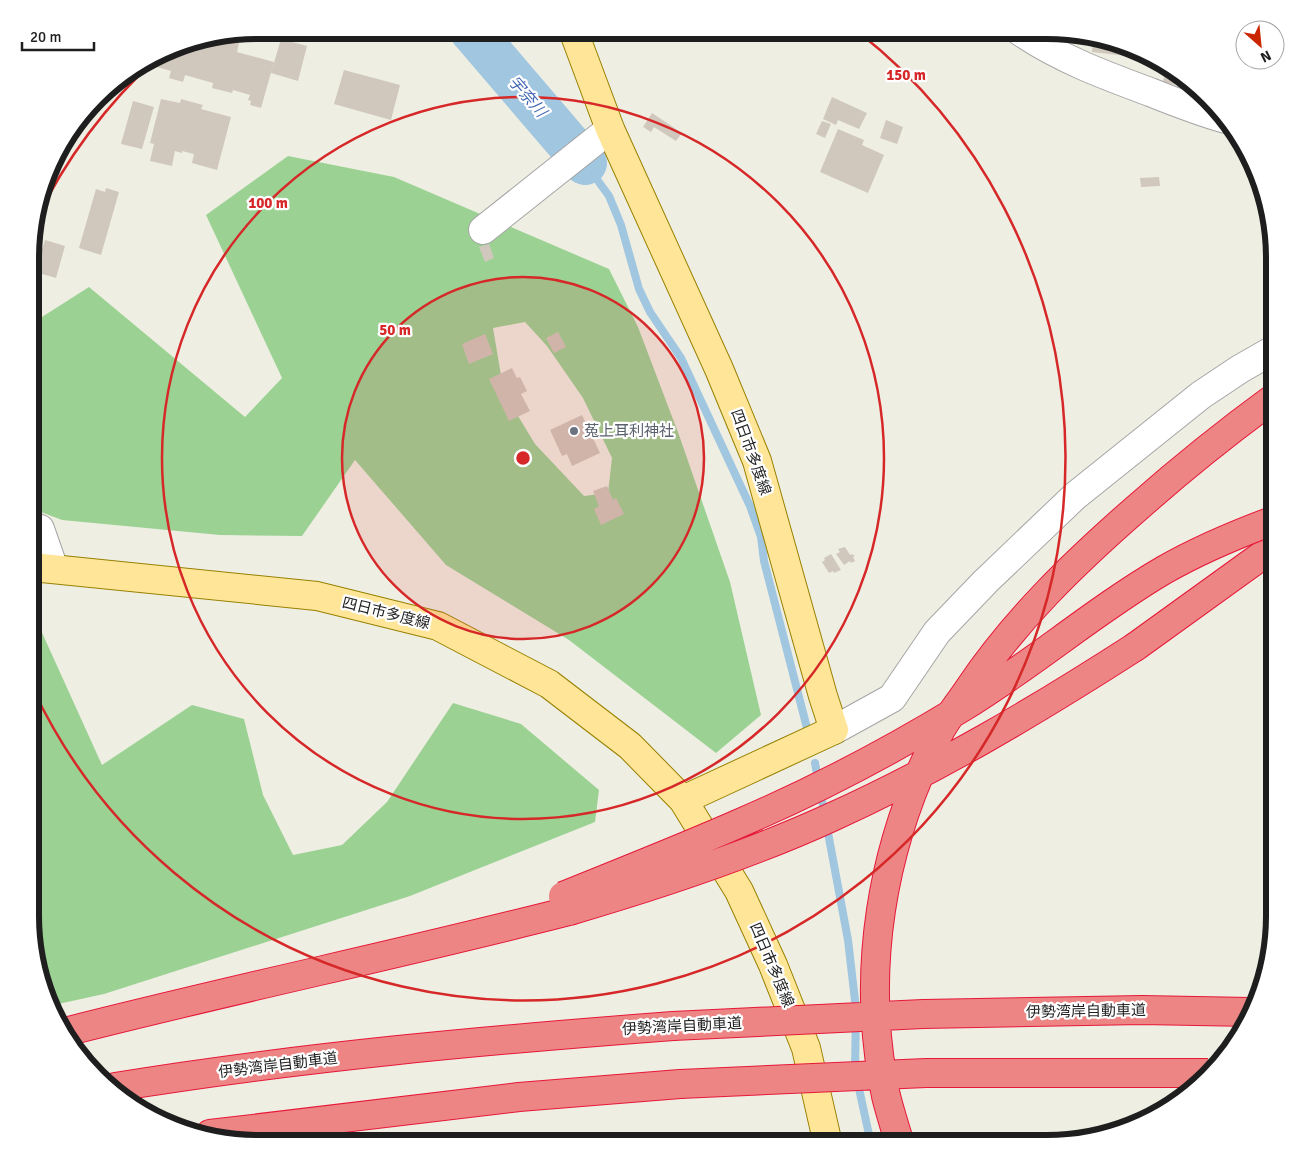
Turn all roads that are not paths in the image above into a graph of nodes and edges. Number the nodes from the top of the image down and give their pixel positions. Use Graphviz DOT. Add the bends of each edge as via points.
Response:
graph roads {
  1 [pos="571,39"];
  2 [pos="1030,39"];
  3 [pos="1214,116"];
  4 [pos="602,135"];
  5 [pos="483,230"];
  6 [pos="1266,354"];
  7 [pos="1266,404"];
  8 [pos="1266,524"];
  9 [pos="39,529"];
  10 [pos="1266,552"];
  11 [pos="43,568"];
  12 [pos="834,730"];
  13 [pos="683,800"];
  14 [pos="566,904"];
  15 [pos="1245,1012"];
  16 [pos="71,1030"];
  17 [pos="1200,1073"];
  18 [pos="120,1086"];
  19 [pos="224,1132"];
  20 [pos="826,1135"];
  21 [pos="897,1135"];
  1 -- 4 [label="main road, 四日市多度線"];
  2 -- 3 [label="street" via="1098,73"];
  4 -- 5 [label="street"];
  4 -- 12 [label="main road, 四日市多度線" via="719,369 757,461"];
  6 -- 12 [label="street" via="1202,395 1075,496 937,632 892,698"];
  7 -- 21 [label="highway, bridge" via="1168,481 1080,559 1032,608 983,668 938,733 907,802 890,857 880,912 875,969 877,1036 886,1096"];
  8 -- 14 [label="highway, bridge" via="1204,549 1163,571 1023,668 892,749 819,787"];
  9 -- 11 [label="street"];
  10 -- 14 [label="highway, bridge" via="1135,647 1056,698 908,781 831,818 738,856 660,884"];
  11 -- 13 [label="main road, 四日市多度線" via="317,596 438,626 549,684 630,746"];
  12 -- 13 [label="main road"];
  13 -- 20 [label="main road, 四日市多度線" via="739,891 773,966 806,1048"];
  14 -- 16 [label="highway" via="479,927 398,954"];
  15 -- 18 [label="highway, 伊勢湾岸自動車道, bridge" via="1142,1010 923,1014 673,1026 345,1056"];
  17 -- 19 [label="highway, bridge" via="926,1073 680,1084 519,1097"];
}
